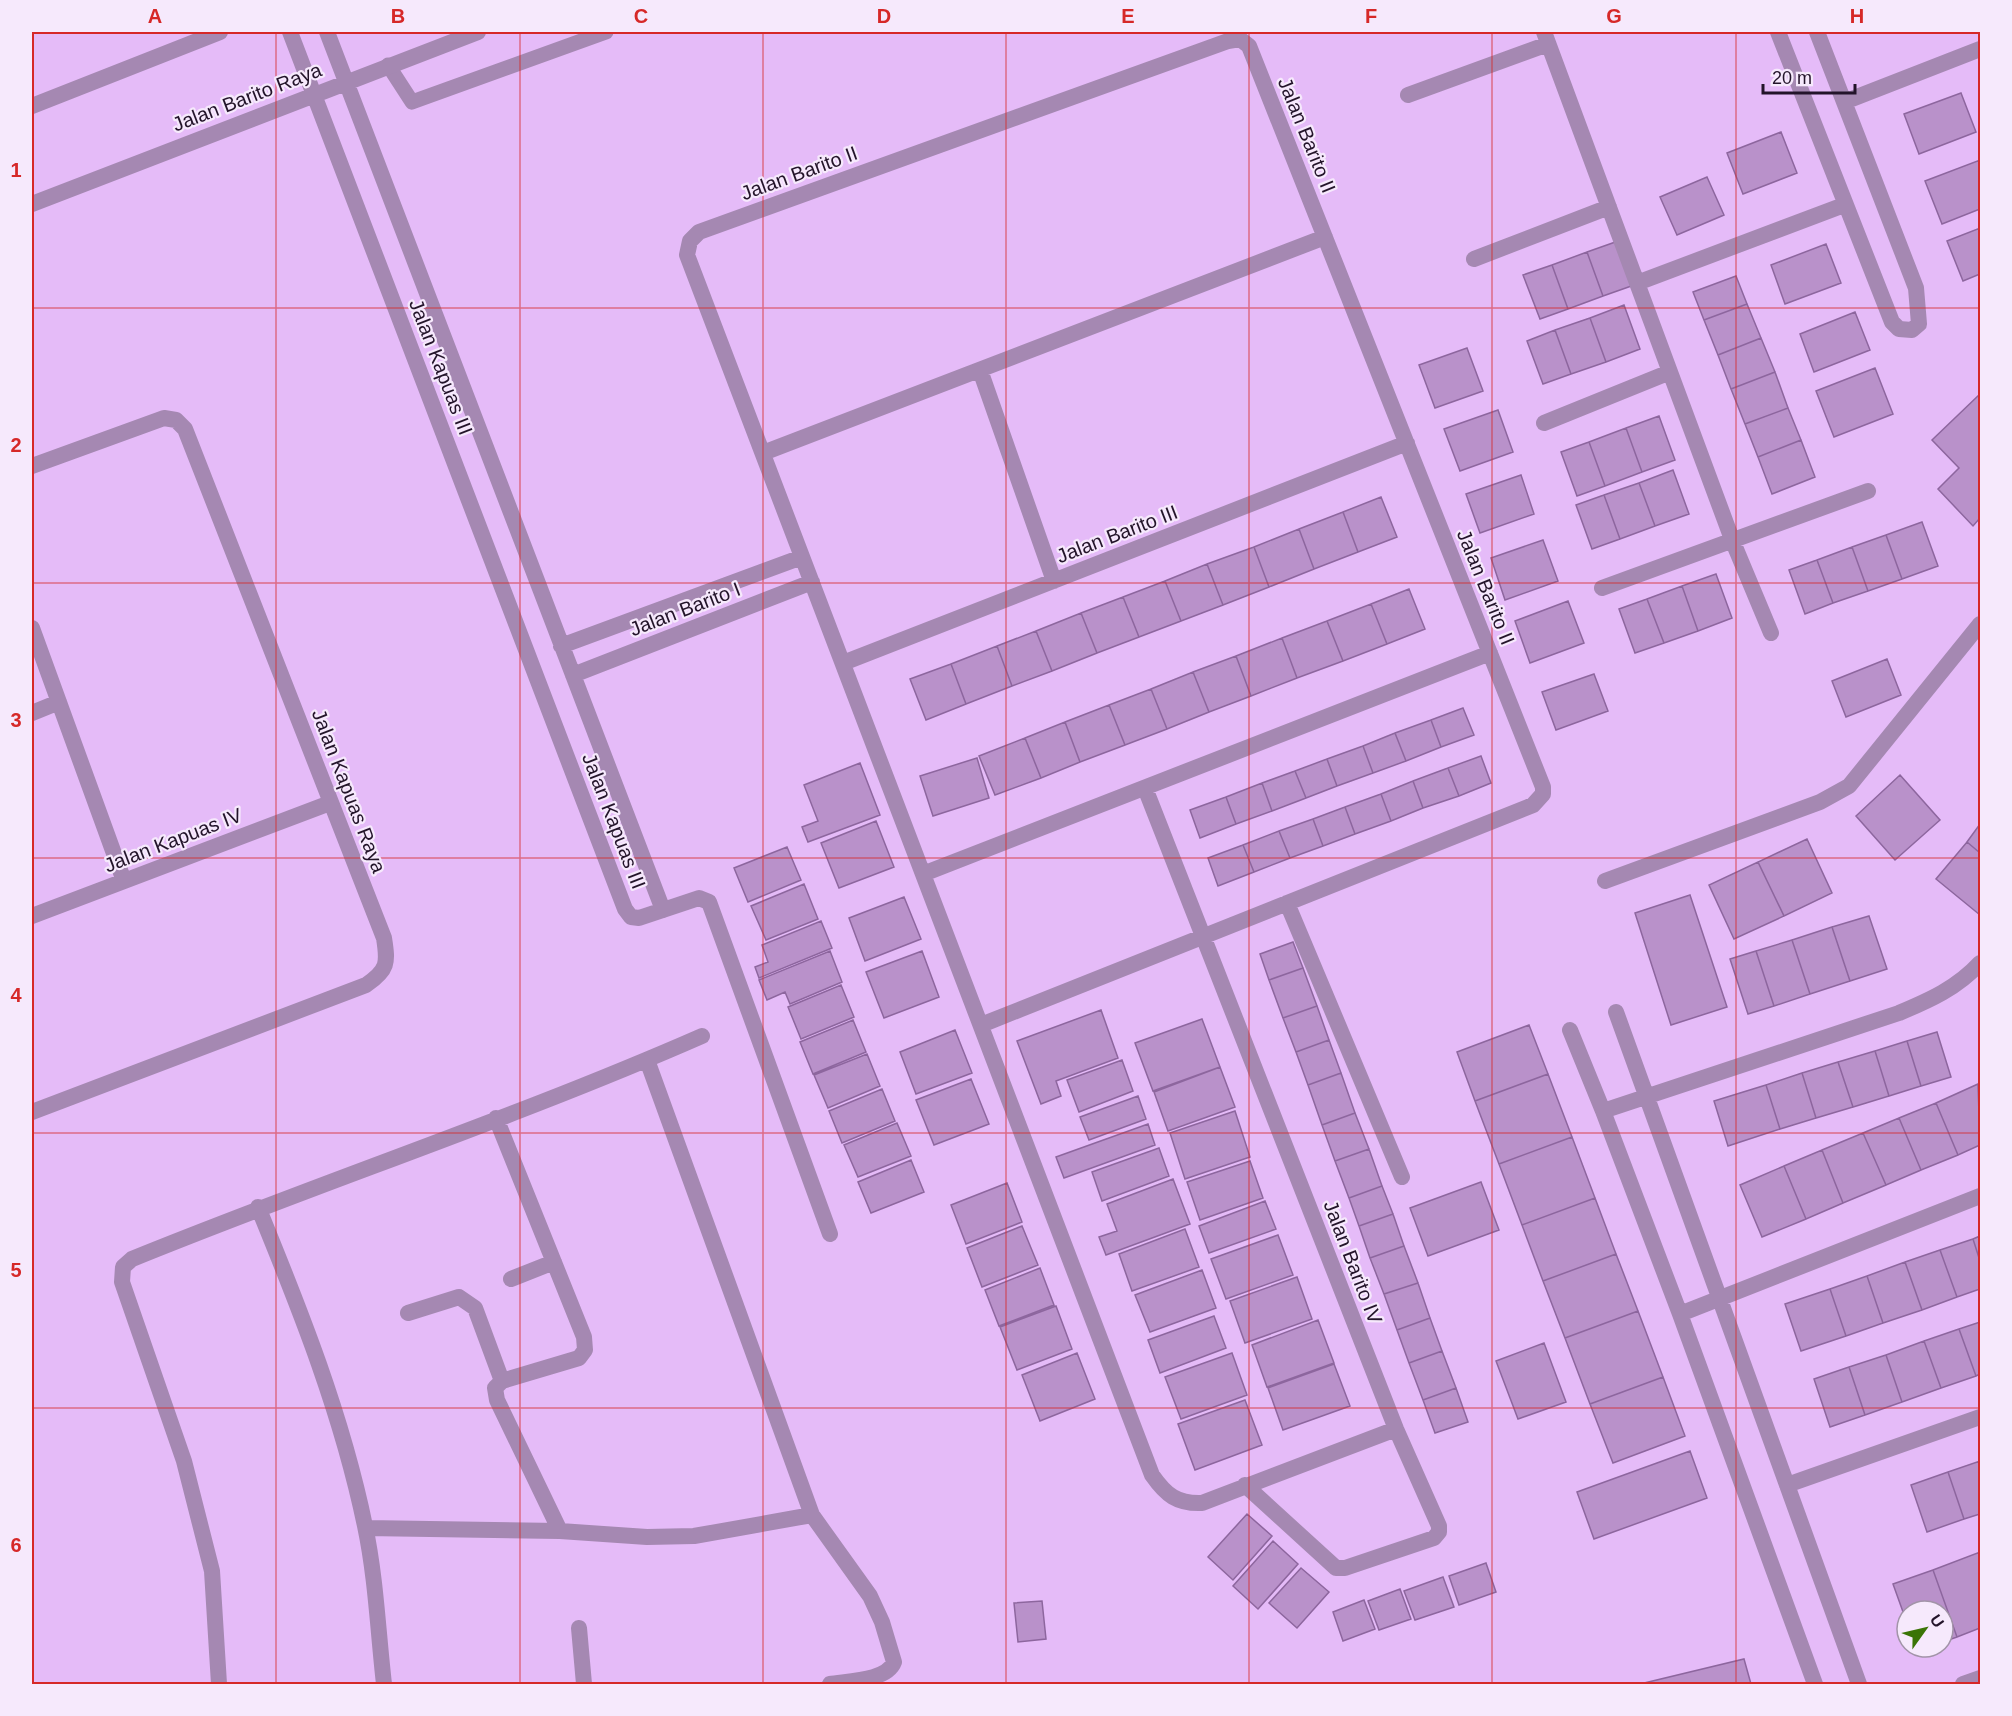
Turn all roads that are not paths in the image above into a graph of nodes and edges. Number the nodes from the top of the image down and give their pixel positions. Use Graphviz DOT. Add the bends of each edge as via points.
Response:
graph roads {
  1 [pos="220,32"];
  2 [pos="290,32"];
  3 [pos="327,32"];
  4 [pos="478,32"];
  5 [pos="606,32"];
  6 [pos="1778,32"];
  7 [pos="1817,32"];
  8 [pos="1546,38"];
  9 [pos="1980,49"];
  10 [pos="388,65"];
  11 [pos="346,81"];
  12 [pos="313,93"];
  13 [pos="1408,95"];
  14 [pos="1844,102"];
  15 [pos="32,106"];
  16 [pos="32,204"];
  17 [pos="1844,205"];
  18 [pos="1609,207"];
  19 [pos="1325,237"];
  20 [pos="1474,259"];
  21 [pos="1637,283"];
  22 [pos="980,370"];
  23 [pos="1670,372"];
  24 [pos="1545,423"];
  25 [pos="1407,443"];
  26 [pos="763,453"];
  27 [pos="32,466"];
  28 [pos="1868,491"];
  29 [pos="1733,542"];
  30 [pos="802,557"];
  31 [pos="1054,581"];
  32 [pos="812,582"];
  33 [pos="1602,588"];
  34 [pos="1980,624"];
  35 [pos="32,628"];
  36 [pos="1771,633"];
  37 [pos="1974,643"];
  38 [pos="561,646"];
  39 [pos="1490,653"];
  40 [pos="843,663"];
  41 [pos="573,675"];
  42 [pos="59,702"];
  43 [pos="32,713"];
  44 [pos="1145,788"];
  45 [pos="330,803"];
  46 [pos="923,874"];
  47 [pos="124,880"];
  48 [pos="1605,881"];
  49 [pos="1287,903"];
  50 [pos="663,910"];
  51 [pos="32,916"];
  52 [pos="1204,936"];
  53 [pos="1980,963"];
  54 [pos="1616,1012"];
  55 [pos="981,1025"];
  56 [pos="1570,1030"];
  57 [pos="702,1036"];
  58 [pos="647,1060"];
  59 [pos="1648,1097"];
  60 [pos="1603,1111"];
  61 [pos="32,1112"];
  62 [pos="496,1118"];
  63 [pos="1401,1177"];
  64 [pos="1980,1196"];
  65 [pos="258,1208"];
  66 [pos="830,1234"];
  67 [pos="554,1262"];
  68 [pos="511,1279"];
  69 [pos="1720,1298"];
  70 [pos="408,1313"];
  71 [pos="1680,1314"];
  72 [pos="502,1381"];
  73 [pos="1980,1417"];
  74 [pos="1396,1429"];
  75 [pos="1245,1485"];
  76 [pos="1787,1485"];
  77 [pos="812,1515"];
  78 [pos="366,1528"];
  79 [pos="560,1531"];
  80 [pos="579,1628"];
  81 [pos="1980,1678"];
  82 [pos="219,1684"];
  83 [pos="384,1684"];
  84 [pos="584,1684"];
  85 [pos="830,1684"];
  86 [pos="1815,1684"];
  87 [pos="1859,1684"];
  88 [pos="1963,1684"];
  1 -- 15 [label="street"];
  2 -- 12 [label="street, Jalan Kapuas III"];
  3 -- 11 [label="street, Jalan Kapuas III"];
  4 -- 10 [label="street, Jalan Barito Raya"];
  5 -- 10 [label="lane" via="412,102"];
  6 -- 17 [label="street"];
  7 -- 14 [label="street"];
  8 -- 13 [label="street"];
  8 -- 18 [label="street"];
  9 -- 14 [label="street"];
  10 -- 11 [label="street, Jalan Barito Raya"];
  11 -- 12 [label="street, Jalan Barito Raya"];
  11 -- 38 [label="street, Jalan Kapuas III"];
  12 -- 16 [label="street, Jalan Barito Raya"];
  12 -- 50 [label="street, Jalan Kapuas III" via="625,909 639,918"];
  14 -- 17 [label="street" via="1916,288 1919,324 1912,330 1899,329 1892,322"];
  17 -- 21 [label="street"];
  18 -- 20 [label="street"];
  18 -- 21 [label="street"];
  19 -- 22 [label="street"];
  19 -- 25 [label="street, Jalan Barito II"];
  19 -- 26 [label="street, Jalan Barito II" via="1249,46 1240,39 699,232 690,241 687,255"];
  21 -- 23 [label="street"];
  22 -- 26 [label="street"];
  22 -- 31 [label="street"];
  23 -- 24 [label="street"];
  23 -- 29 [label="street"];
  25 -- 31 [label="street, Jalan Barito III"];
  25 -- 39 [label="street, Jalan Barito II"];
  26 -- 30 [label="street"];
  27 -- 45 [label="street, Jalan Kapuas Raya" via="164,418 176,420 185,429"];
  28 -- 29 [label="street"];
  29 -- 33 [label="street"];
  29 -- 36 [label="street"];
  30 -- 32 [label="street"];
  30 -- 38 [label="street, Jalan Barito I"];
  31 -- 40 [label="street, Jalan Barito III"];
  32 -- 40 [label="street"];
  32 -- 41 [label="street, Jalan Barito I"];
  34 -- 37 [label="street"];
  35 -- 42 [label="street"];
  37 -- 48 [label="street" via="1849,786 1837,794"];
  38 -- 41 [label="street, Jalan Kapuas III"];
  39 -- 44 [label="street"];
  39 -- 49 [label="street, Jalan Barito II" via="1543,787 1542,797 1533,805"];
  40 -- 46 [label="street"];
  41 -- 50 [label="street, Jalan Kapuas III"];
  42 -- 43 [label="street"];
  42 -- 47 [label="street"];
  44 -- 46 [label="street"];
  44 -- 52 [label="street, Jalan Barito IV"];
  45 -- 47 [label="street, Jalan Kapuas IV"];
  45 -- 61 [label="street, Jalan Kapuas Raya" via="384,938 387,959 381,974 366,985"];
  46 -- 55 [label="street"];
  47 -- 51 [label="street, Jalan Kapuas IV"];
  49 -- 52 [label="street"];
  49 -- 63 [label="street"];
  50 -- 66 [label="street" via="699,898 709,902"];
  52 -- 55 [label="street"];
  52 -- 74 [label="street, Jalan Barito IV"];
  53 -- 59 [label="street" via="1939,996 1899,1013"];
  54 -- 59 [label="street"];
  55 -- 75 [label="street" via="1152,1475 1162,1490 1188,1503 1202,1503"];
  56 -- 60 [label="street"];
  57 -- 58 [label="street"];
  58 -- 62 [label="street"];
  58 -- 77 [label="street"];
  59 -- 60 [label="street"];
  59 -- 69 [label="street"];
  60 -- 71 [label="street"];
  62 -- 65 [label="street"];
  62 -- 67 [label="street"];
  64 -- 69 [label="street"];
  65 -- 78 [label="street" via="312,1340 338,1418"];
  65 -- 82 [label="street" via="132,1258 123,1267 122,1282 184,1461 212,1571"];
  67 -- 68 [label="street"];
  67 -- 72 [label="street" via="584,1337 585,1350 579,1358"];
  69 -- 71 [label="street"];
  69 -- 76 [label="street"];
  70 -- 72 [label="street" via="459,1297 469,1301"];
  71 -- 86 [label="street"];
  72 -- 79 [label="street" via="495,1389 497,1400"];
  73 -- 76 [label="street"];
  74 -- 75 [label="street"];
  74 -- 75 [label="street, Jalan Barito IV" via="1439,1526 1434,1538 1336,1568"];
  76 -- 87 [label="street"];
  77 -- 79 [label="street" via="694,1536"];
  77 -- 85 [label="street" via="870,1596 894,1662 879,1675"];
  78 -- 79 [label="street"];
  78 -- 83 [label="street"];
  80 -- 84 [label="street"];
  81 -- 88 [label="street"];
}
